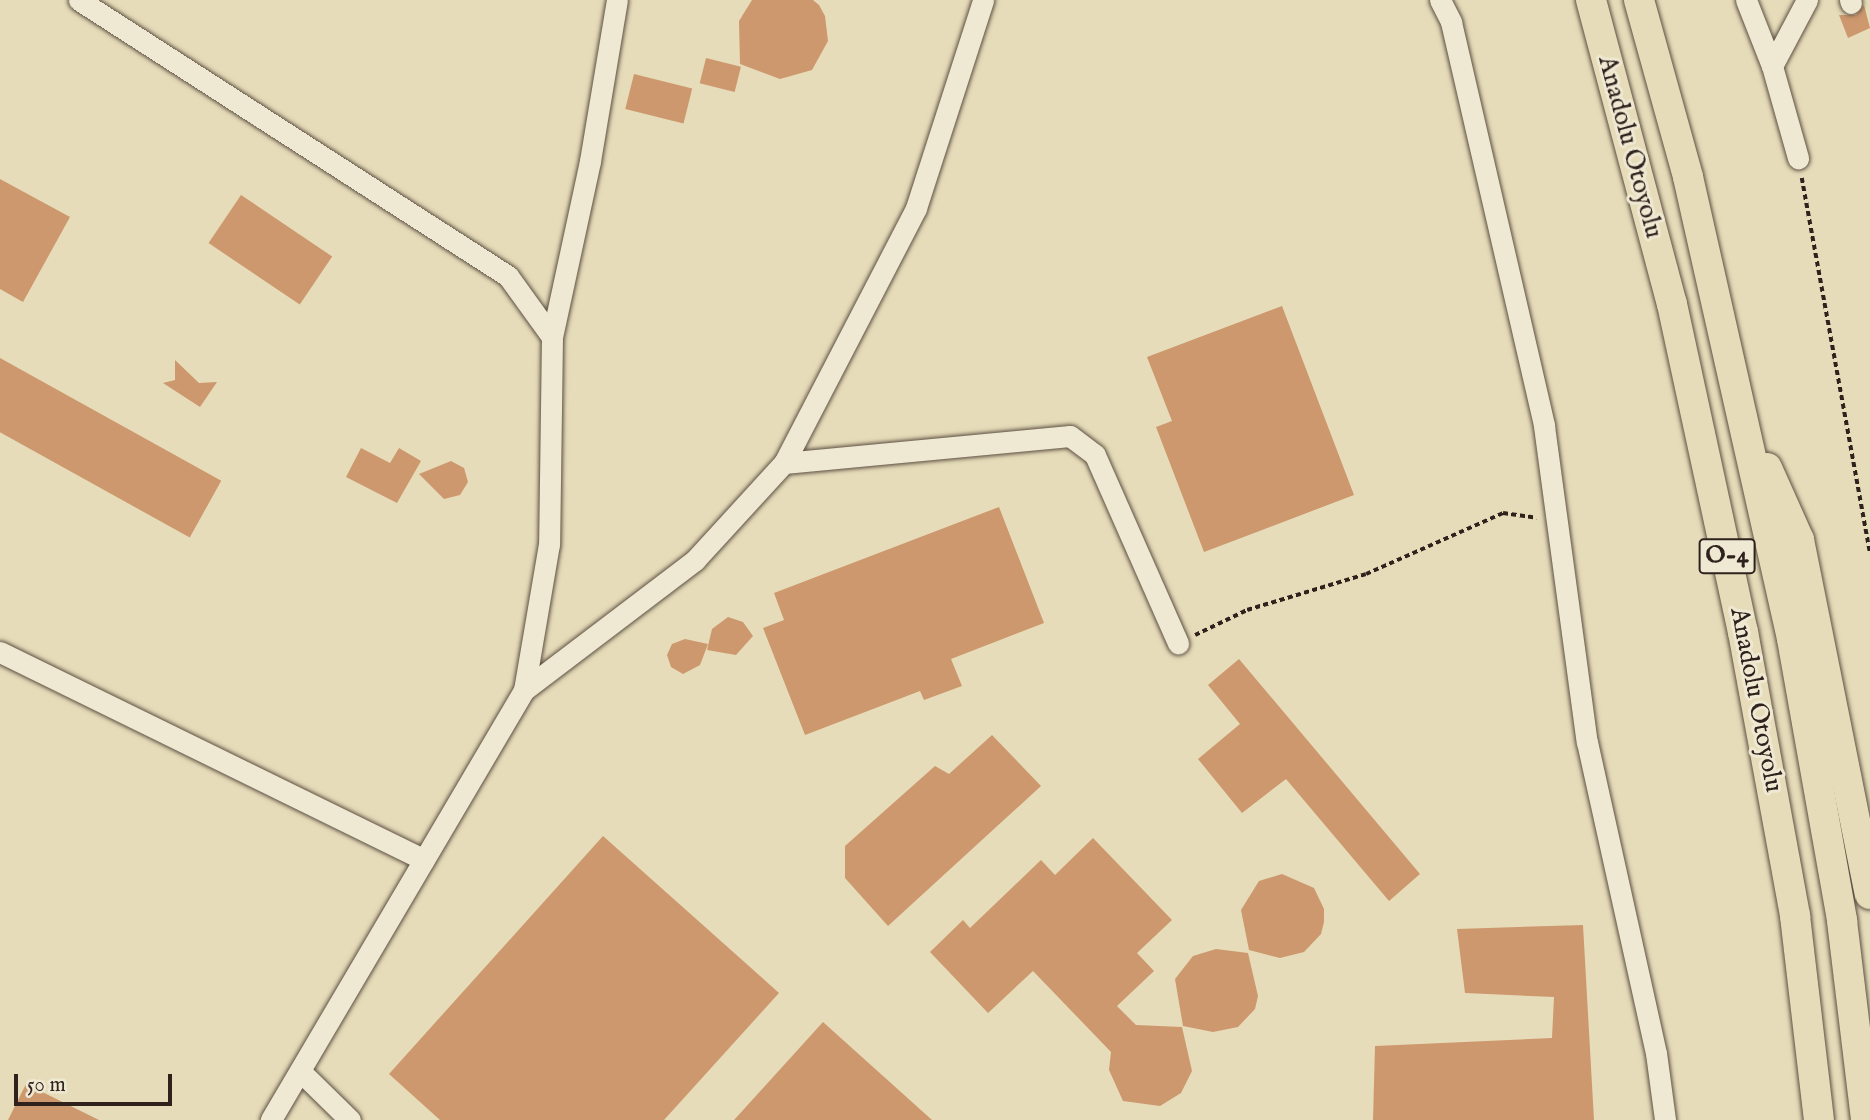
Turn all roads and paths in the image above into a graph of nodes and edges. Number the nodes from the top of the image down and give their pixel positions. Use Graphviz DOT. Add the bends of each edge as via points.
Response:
graph roads {
  1 [pos="79,0"];
  2 [pos="617,0"];
  3 [pos="983,0"];
  4 [pos="1440,0"];
  5 [pos="1591,0"];
  6 [pos="1639,0"];
  7 [pos="1746,0"];
  8 [pos="1807,0"];
  9 [pos="1772,66"];
  10 [pos="1798,158"];
  11 [pos="552,337"];
  12 [pos="1744,417"];
  13 [pos="784,463"];
  14 [pos="1557,521"];
  15 [pos="1870,553"];
  16 [pos="1178,643"];
  17 [pos="0,652"];
  18 [pos="524,690"];
  19 [pos="424,860"];
  20 [pos="1870,894"];
  21 [pos="300,1071"];
  22 [pos="271,1120"];
  23 [pos="351,1120"];
  24 [pos="1665,1120"];
  25 [pos="1819,1120"];
  26 [pos="1866,1120"];
  1 -- 11 [label="street" via="508,275"];
  2 -- 11 [label="street" via="590,161"];
  3 -- 13 [label="street" via="916,208"];
  4 -- 14 [label="street" via="1451,22 1541,412"];
  5 -- 25 [label="highway, Anadolu Otoyolu / O-4" via="1672,304 1743,632 1795,916"];
  6 -- 12 [label="highway, Anadolu Otoyolu / O-4" via="1688,177"];
  7 -- 9 [label="street"];
  8 -- 9 [label="street"];
  9 -- 10 [label="street"];
  10 -- 15 [label="path"];
  11 -- 18 [label="street" via="549,544"];
  12 -- 20 [label="highway" via="1799,540"];
  12 -- 26 [label="highway, Anadolu Otoyolu / O-4" via="1792,639 1842,921"];
  13 -- 16 [label="street" via="1070,436 1095,455"];
  13 -- 18 [label="street" via="695,560"];
  14 -- 16 [label="path" via="1503,513 1366,573 1247,610"];
  14 -- 24 [label="street" via="1587,742 1656,1053"];
  17 -- 19 [label="street"];
  18 -- 19 [label="street"];
  19 -- 21 [label="street"];
  21 -- 22 [label="street"];
  21 -- 23 [label="street"];
}
